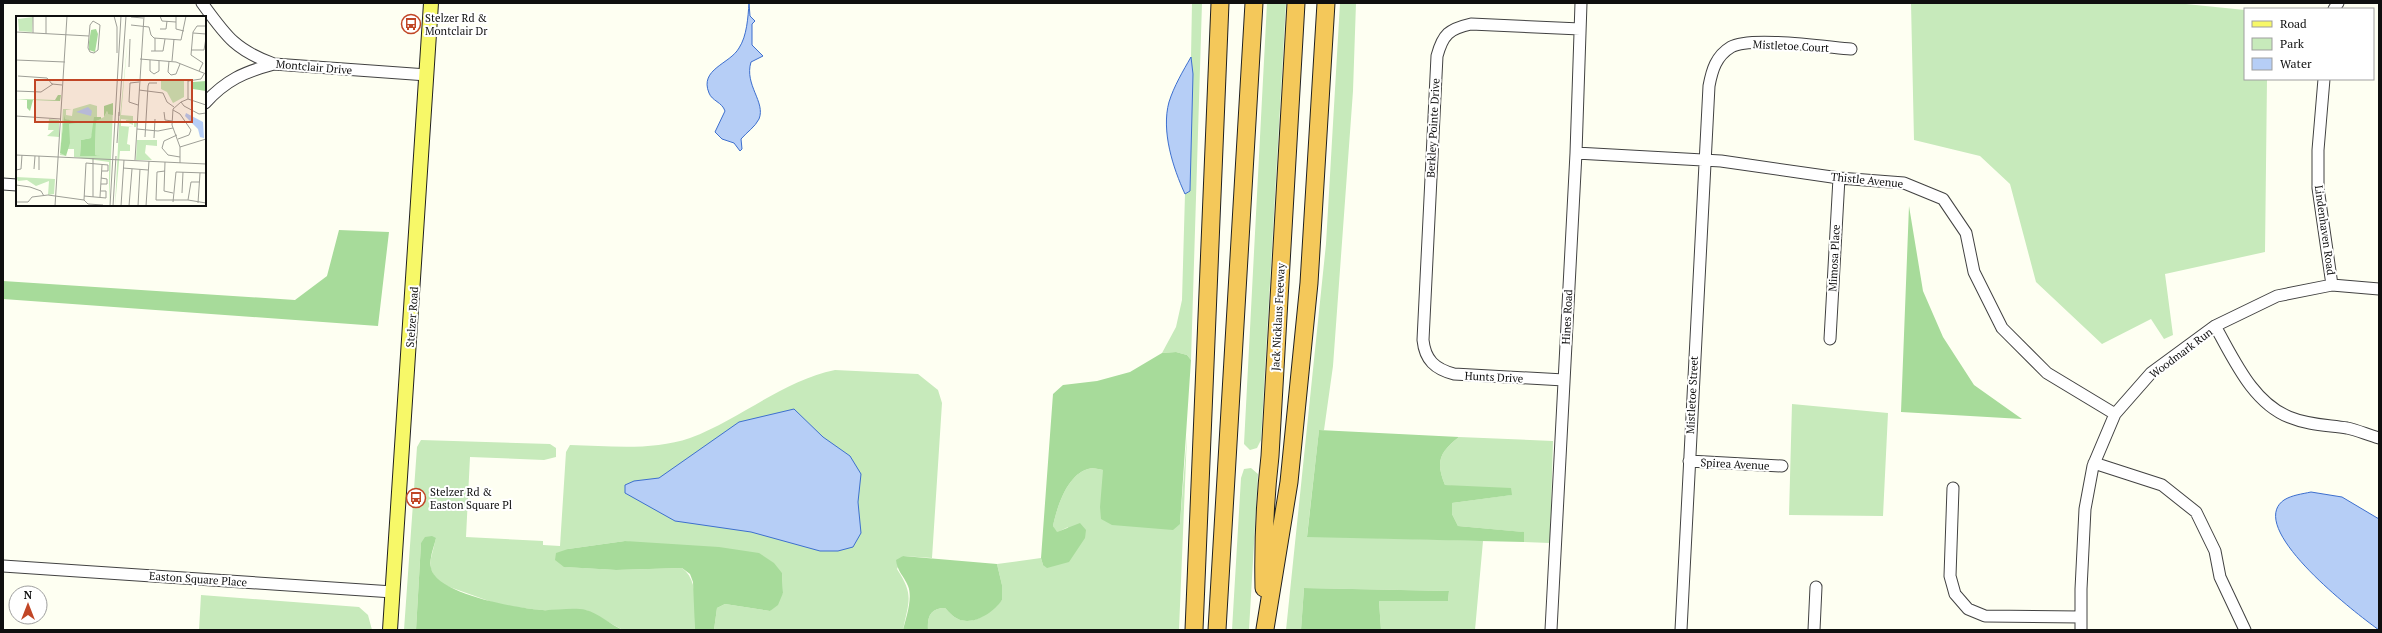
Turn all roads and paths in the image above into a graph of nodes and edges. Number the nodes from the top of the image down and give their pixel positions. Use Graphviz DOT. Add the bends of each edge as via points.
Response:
graph roads {
  1 [pos="202,3"];
  2 [pos="431,3"];
  3 [pos="1220,3"];
  4 [pos="1254,3"];
  5 [pos="1296,3"];
  6 [pos="1326,3"];
  7 [pos="1581,3"];
  8 [pos="1580,29"];
  9 [pos="1851,49"];
  10 [pos="274,64"];
  11 [pos="427,75"];
  12 [pos="2324,80"];
  13 [pos="206,102"];
  14 [pos="1576,153"];
  15 [pos="1705,160"];
  16 [pos="1839,178"];
  17 [pos="3,184"];
  18 [pos="16,185"];
  19 [pos="2332,285"];
  20 [pos="2379,289"];
  21 [pos="2215,326"];
  22 [pos="1830,339"];
  23 [pos="1428,360"];
  24 [pos="1564,380"];
  25 [pos="2115,414"];
  26 [pos="2379,438"];
  27 [pos="1689,461"];
  28 [pos="2094,463"];
  29 [pos="1782,466"];
  30 [pos="1953,488"];
  31 [pos="3,566"];
  32 [pos="1816,587"];
  33 [pos="393,592"];
  34 [pos="2080,617"];
  35 [pos="1265,629"];
  36 [pos="390,630"];
  37 [pos="1194,630"];
  38 [pos="1217,630"];
  39 [pos="1551,630"];
  40 [pos="1681,630"];
  41 [pos="1814,630"];
  42 [pos="2081,630"];
  43 [pos="2245,630"];
  1 -- 10 [label="street, Montclair Drive" via="229,40 252,56"];
  2 -- 11 [label="main road, Stelzer Road"];
  3 -- 37 [label="highway"];
  4 -- 38 [label="highway"];
  5 -- 35 [label="highway, Jack Nicklaus Freeway" via="1263,556"];
  6 -- 35 [label="highway" via="1308,299 1289,482"];
  7 -- 8 [label="street, Hines Road"];
  8 -- 14 [label="street, Hines Road"];
  8 -- 23 [label="street, Berkley Pointe Drive" via="1471,24 1454,28 1442,40 1437,56 1423,340"];
  9 -- 15 [label="street, Mistletoe Court" via="1754,42 1731,47 1714,63 1709,86"];
  10 -- 11 [label="street, Montclair Drive"];
  10 -- 13 [label="street" via="246,72 219,88"];
  11 -- 33 [label="main road, Stelzer Road"];
  12 -- 19 [label="street, Lindenhaven Road" via="2318,150 2318,188"];
  14 -- 15 [label="street, Thistle Avenue"];
  14 -- 24 [label="street, Hines Road"];
  15 -- 16 [label="street, Thistle Avenue"];
  15 -- 27 [label="street, Mistletoe Street"];
  16 -- 22 [label="street, Mimosa Place"];
  16 -- 25 [label="street, Thistle Avenue" via="1904,183 1943,199 1966,233 1974,272 2002,328 2047,372"];
  17 -- 18 [label="street"];
  19 -- 20 [label="street, Woodmark Run"];
  19 -- 21 [label="street, Woodmark Run" via="2277,296"];
  21 -- 25 [label="street, Woodmark Run" via="2151,374"];
  21 -- 26 [label="street" via="2245,380 2264,402 2289,417 2328,427 2346,428"];
  23 -- 24 [label="street, Hunts Drive" via="1440,370 1454,374"];
  24 -- 39 [label="street, Hines Road"];
  25 -- 28 [label="street, Woodmark Run"];
  27 -- 29 [label="street, Spirea Avenue"];
  27 -- 40 [label="street, Mistletoe Street"];
  28 -- 34 [label="street, Woodmark Run" via="2086,509"];
  28 -- 43 [label="street" via="2162,485 2196,512 2215,551 2220,577"];
  30 -- 34 [label="street" via="1950,576 1955,594 1968,609 1985,616"];
  31 -- 33 [label="street, Easton Square Place"];
  32 -- 41 [label="street"];
  33 -- 36 [label="main road, Stelzer Road"];
  34 -- 42 [label="street, Woodmark Run"];
}
